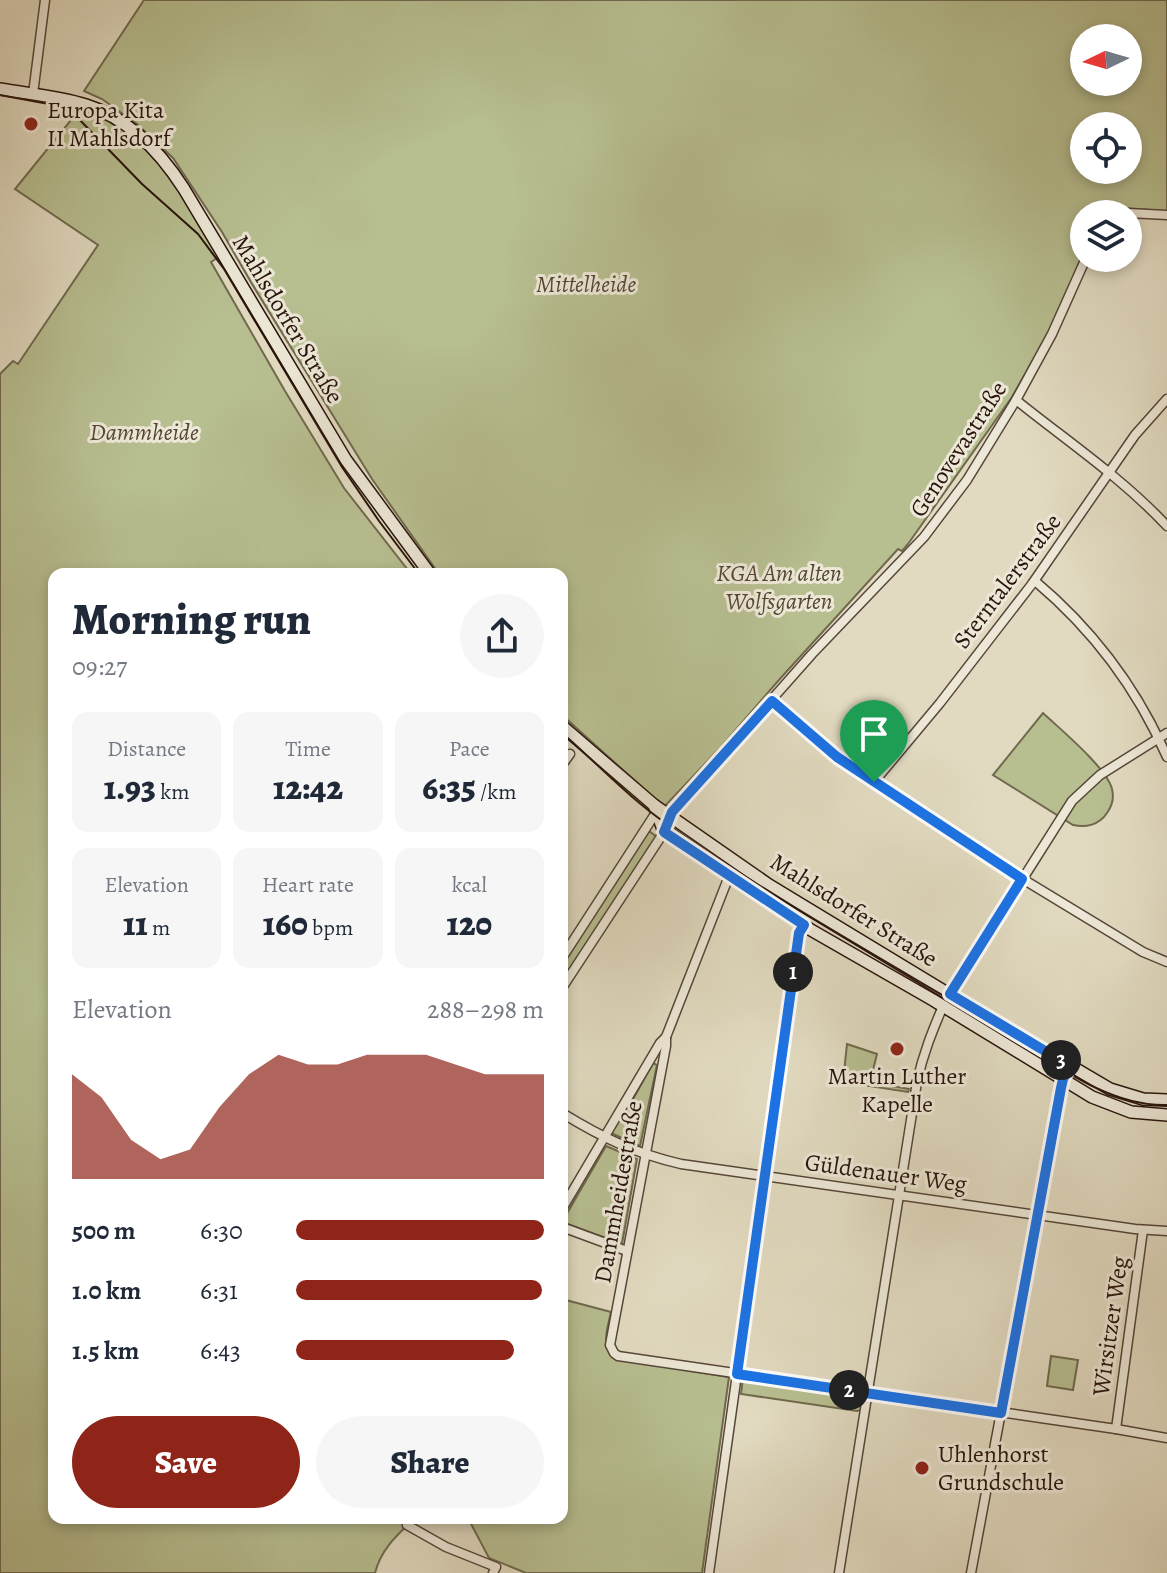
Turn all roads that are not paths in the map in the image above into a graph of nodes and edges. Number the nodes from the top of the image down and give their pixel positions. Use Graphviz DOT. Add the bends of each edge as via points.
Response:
graph roads {
  1 [pos="45,0"];
  2 [pos="0,89"];
  3 [pos="33,94"];
  4 [pos="1142,214"];
  5 [pos="1167,215"];
  6 [pos="1080,272"];
  7 [pos="1167,399"];
  8 [pos="1016,400"];
  9 [pos="1110,473"];
  10 [pos="1167,526"];
  11 [pos="426,568"];
  12 [pos="1035,581"];
  13 [pos="772,701"];
  14 [pos="568,731"];
  15 [pos="1163,735"];
  16 [pos="570,754"];
  17 [pos="568,757"];
  18 [pos="1167,757"];
  19 [pos="874,782"];
  20 [pos="656,808"];
  21 [pos="670,817"];
  22 [pos="664,832"];
  23 [pos="729,876"];
  24 [pos="1022,879"];
  25 [pos="804,925"];
  26 [pos="568,948"];
  27 [pos="1167,962"];
  28 [pos="568,979"];
  29 [pos="950,994"];
  30 [pos="943,1006"];
  31 [pos="666,1037"];
  32 [pos="1070,1066"];
  33 [pos="1063,1079"];
  34 [pos="1167,1100"];
  35 [pos="1167,1115"];
  36 [pos="568,1117"];
  37 [pos="603,1137"];
  38 [pos="645,1155"];
  39 [pos="765,1176"];
  40 [pos="898,1195"];
  41 [pos="568,1198"];
  42 [pos="1039,1215"];
  43 [pos="568,1229"];
  44 [pos="1143,1230"];
  45 [pos="1167,1231"];
  46 [pos="627,1251"];
  47 [pos="737,1374"];
  48 [pos="867,1393"];
  49 [pos="1001,1413"];
  50 [pos="1116,1429"];
  51 [pos="1167,1438"];
  52 [pos="407,1525"];
  53 [pos="495,1570"];
  54 [pos="709,1573"];
  55 [pos="839,1573"];
  56 [pos="971,1573"];
  1 -- 3 [label="street"];
  2 -- 3 [label="main road, Mahlsdorfer Straße"];
  3 -- 11 [label="main road, Mahlsdorfer Straße" via="90,106 116,119 174,173 346,460"];
  4 -- 5 [label="street"];
  6 -- 8 [label="street, Genovevastraße"];
  7 -- 9 [label="street, Sterntalerstraße"];
  8 -- 9 [label="street"];
  8 -- 13 [label="street, Genovevastraße" via="924,537"];
  9 -- 10 [label="street"];
  9 -- 12 [label="street, Sterntalerstraße"];
  12 -- 15 [label="street" via="1104,651"];
  12 -- 19 [label="street, Sterntalerstraße"];
  13 -- 19 [label="street"];
  13 -- 21 [label="street, Genovevastraße"];
  14 -- 20 [label="main road, Mahlsdorfer Straße"];
  15 -- 18 [label="street"];
  15 -- 24 [label="street" via="1079,793"];
  16 -- 17 [label="street"];
  19 -- 24 [label="street"];
  20 -- 21 [label="main road, Mahlsdorfer Straße"];
  20 -- 22 [label="main road, Mahlsdorfer Straße"];
  20 -- 26 [label="street"];
  21 -- 22 [label="street, Genovevastraße"];
  21 -- 29 [label="main road, Mahlsdorfer Straße" via="769,885"];
  22 -- 23 [label="main road, Mahlsdorfer Straße"];
  22 -- 28 [label="street, Genovevastraße"];
  23 -- 25 [label="main road, Mahlsdorfer Straße"];
  23 -- 31 [label="street"];
  24 -- 27 [label="street"];
  24 -- 29 [label="street"];
  25 -- 30 [label="main road, Mahlsdorfer Straße"];
  25 -- 39 [label="street"];
  29 -- 30 [label="main road"];
  29 -- 32 [label="main road, Mahlsdorfer Straße"];
  30 -- 33 [label="main road, Mahlsdorfer Straße"];
  30 -- 40 [label="street" via="917,1082"];
  31 -- 37 [label="street"];
  31 -- 38 [label="street, Dammheidestraße"];
  32 -- 33 [label="main road"];
  32 -- 34 [label="main road, Mahlsdorfer Straße" via="1120,1093"];
  33 -- 35 [label="main road, Mahlsdorfer Straße" via="1119,1109"];
  33 -- 42 [label="street"];
  36 -- 37 [label="street, Güldenauer Weg"];
  37 -- 38 [label="street, Güldenauer Weg"];
  37 -- 41 [label="street"];
  38 -- 39 [label="street, Güldenauer Weg"];
  38 -- 46 [label="street, Dammheidestraße"];
  39 -- 40 [label="street, Güldenauer Weg"];
  39 -- 47 [label="street"];
  40 -- 42 [label="street, Güldenauer Weg"];
  40 -- 48 [label="street"];
  42 -- 44 [label="street, Güldenauer Weg"];
  42 -- 49 [label="street"];
  43 -- 46 [label="street"];
  44 -- 45 [label="street, Güldenauer Weg"];
  44 -- 50 [label="street, Wirsitzer Weg"];
  46 -- 47 [label="street, Dammheidestraße" via="610,1345 614,1353"];
  47 -- 48 [label="street"];
  47 -- 54 [label="street"];
  48 -- 49 [label="street"];
  48 -- 55 [label="street"];
  49 -- 50 [label="street"];
  49 -- 56 [label="street"];
  50 -- 51 [label="street"];
  52 -- 53 [label="street"];
}
